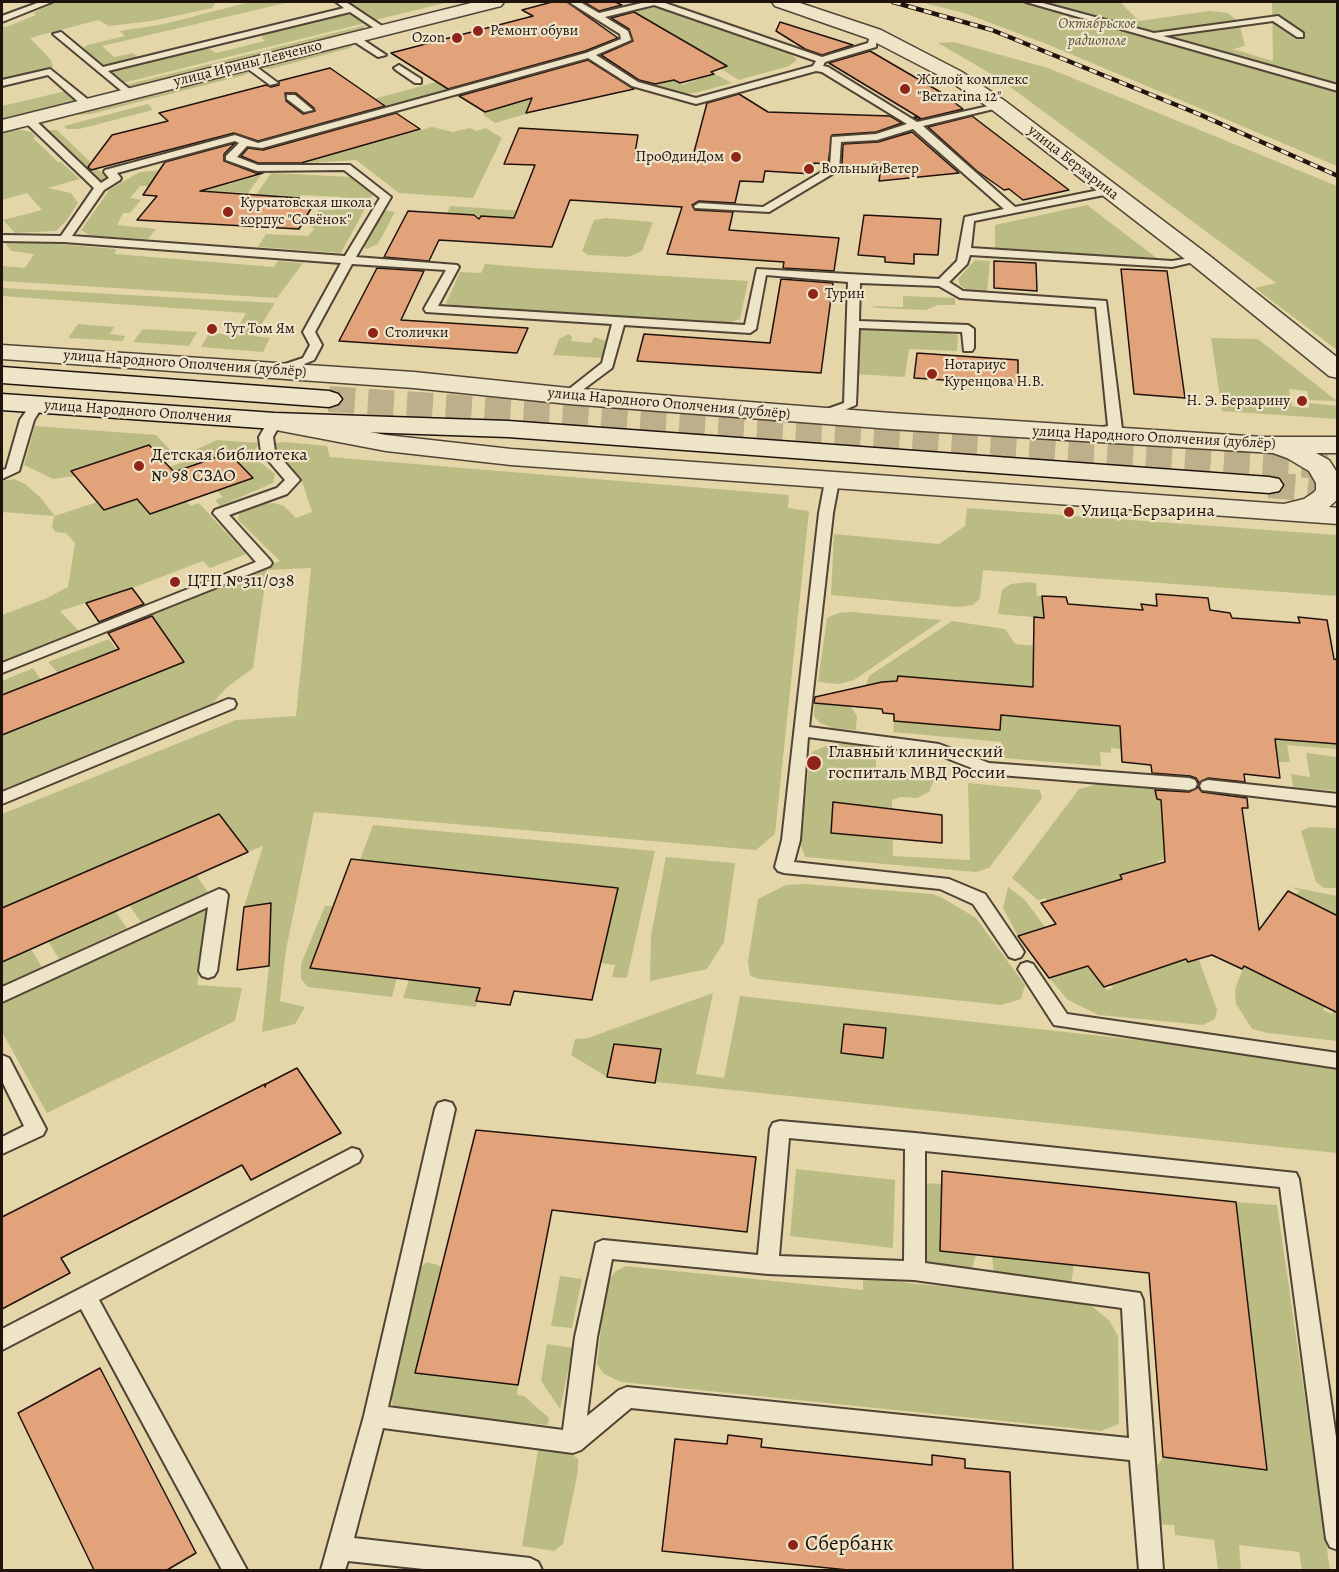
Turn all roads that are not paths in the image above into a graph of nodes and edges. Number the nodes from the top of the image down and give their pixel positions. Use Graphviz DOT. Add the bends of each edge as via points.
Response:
graph roads {
  1 [pos="47,2"];
  2 [pos="340,2"];
  3 [pos="495,2"];
  4 [pos="574,2"];
  5 [pos="781,2"];
  6 [pos="1031,2"];
  7 [pos="350,9"];
  8 [pos="598,16"];
  9 [pos="2,20"];
  10 [pos="383,30"];
  11 [pos="58,34"];
  12 [pos="874,34"];
  13 [pos="1150,35"];
  14 [pos="1300,35"];
  15 [pos="353,37"];
  16 [pos="589,55"];
  17 [pos="381,56"];
  18 [pos="247,64"];
  19 [pos="819,64"];
  20 [pos="399,68"];
  21 [pos="101,70"];
  22 [pos="418,81"];
  23 [pos="2,83"];
  24 [pos="273,83"];
  25 [pos="1336,87"];
  26 [pos="129,94"];
  27 [pos="291,97"];
  28 [pos="87,104"];
  29 [pos="998,105"];
  30 [pos="308,110"];
  31 [pos="28,119"];
  32 [pos="915,125"];
  33 [pos="2,126"];
  34 [pos="245,141"];
  35 [pos="100,188"];
  36 [pos="1108,191"];
  37 [pos="699,206"];
  38 [pos="1013,211"];
  39 [pos="4,235"];
  40 [pos="64,239"];
  41 [pos="965,251"];
  42 [pos="1198,258"];
  43 [pos="348,260"];
  44 [pos="854,279"];
  45 [pos="942,283"];
  46 [pos="619,321"];
  47 [pos="852,324"];
  48 [pos="968,348"];
  49 [pos="2,352"];
  50 [pos="278,371"];
  51 [pos="1338,371"];
  52 [pos="2,375"];
  53 [pos="569,396"];
  54 [pos="329,399"];
  55 [pos="2,402"];
  56 [pos="38,404"];
  57 [pos="821,416"];
  58 [pos="275,422"];
  59 [pos="1089,434"];
  60 [pos="1263,445"];
  61 [pos="1335,445"];
  62 [pos="2,475"];
  63 [pos="832,482"];
  64 [pos="1269,485"];
  65 [pos="1283,512"];
  66 [pos="1338,516"];
  67 [pos="2,668"];
  68 [pos="228,704"];
  69 [pos="801,731"];
  70 [pos="1189,784"];
  71 [pos="1208,786"];
  72 [pos="2,798"];
  73 [pos="1338,800"];
  74 [pos="1015,952"];
  75 [pos="1027,969"];
  76 [pos="208,971"];
  77 [pos="2,996"];
  78 [pos="1338,1061"];
  79 [pos="2,1062"];
  80 [pos="445,1109"];
  81 [pos="915,1141"];
  82 [pos="2,1146"];
  83 [pos="352,1156"];
  84 [pos="768,1265"];
  85 [pos="914,1272"];
  86 [pos="85,1295"];
  87 [pos="2,1340"];
  88 [pos="375,1416"];
  89 [pos="573,1442"];
  90 [pos="1141,1450"];
  91 [pos="1338,1539"];
  92 [pos="337,1559"];
  93 [pos="235,1570"];
  94 [pos="530,1570"];
  95 [pos="1151,1570"];
  1 -- 9 [label="lane"];
  2 -- 7 [label="lane"];
  3 -- 10 [label="street, улица Ирины Левченко"];
  4 -- 8 [label="lane"];
  5 -- 12 [label="street, улица Берзарина"];
  6 -- 13 [label="lane"];
  7 -- 10 [label="lane"];
  7 -- 21 [label="lane"];
  8 -- 16 [label="lane" via="625,33 626,40"];
  8 -- 19 [label="lane" via="655,2"];
  10 -- 15 [label="street, улица Ирины Левченко"];
  11 -- 21 [label="lane"];
  12 -- 19 [label="lane" via="873,45"];
  12 -- 29 [label="street, улица Берзарина" via="945,70"];
  13 -- 14 [label="lane" via="1275,18"];
  13 -- 25 [label="lane"];
  15 -- 17 [label="lane"];
  15 -- 18 [label="street, улица Ирины Левченко"];
  16 -- 19 [label="lane" via="635,84 696,102"];
  16 -- 34 [label="lane" via="258,146"];
  18 -- 24 [label="lane"];
  18 -- 26 [label="street, улица Ирины Левченко"];
  19 -- 32 [label="lane"];
  20 -- 22 [label="lane"];
  21 -- 26 [label="lane"];
  23 -- 28 [label="lane" via="50,72"];
  26 -- 28 [label="street, улица Ирины Левченко"];
  27 -- 30 [label="lane"];
  28 -- 31 [label="street, улица Ирины Левченко"];
  29 -- 32 [label="lane"];
  29 -- 36 [label="street, улица Берзарина"];
  31 -- 33 [label="street, улица Ирины Левченко"];
  31 -- 35 [label="lane"];
  32 -- 37 [label="lane" via="877,137 836,139 835,168 765,210"];
  32 -- 38 [label="lane"];
  34 -- 35 [label="lane" via="235,138 109,172 116,178"];
  34 -- 43 [label="lane" via="230,158 257,168 346,167 386,197"];
  35 -- 40 [label="lane"];
  36 -- 38 [label="lane"];
  36 -- 42 [label="street, улица Берзарина"];
  38 -- 41 [label="lane" via="969,219"];
  39 -- 40 [label="lane"];
  40 -- 43 [label="lane"];
  41 -- 42 [label="lane" via="1172,264"];
  41 -- 45 [label="lane" via="963,262"];
  42 -- 51 [label="street, улица Берзарина"];
  43 -- 46 [label="lane" via="453,267 430,309"];
  43 -- 50 [label="lane" via="309,332 316,345 308,360"];
  44 -- 45 [label="lane"];
  44 -- 46 [label="lane" via="761,271 750,329"];
  44 -- 47 [label="lane"];
  45 -- 59 [label="lane" via="960,294 1102,304 1115,429"];
  46 -- 53 [label="lane" via="608,365"];
  47 -- 48 [label="lane" via="968,329"];
  47 -- 57 [label="lane" via="850,405"];
  49 -- 50 [label="street, улица Народного Ополчения (дублёр)"];
  50 -- 53 [label="street, улица Народного Ополчения (дублёр)"];
  52 -- 54 [label="street"];
  53 -- 57 [label="street, улица Народного Ополчения (дублёр)"];
  55 -- 56 [label="street, улица Народного Ополчения"];
  56 -- 58 [label="street, улица Народного Ополчения"];
  56 -- 62 [label="lane" via="27,420 12,471"];
  57 -- 59 [label="street, улица Народного Ополчения (дублёр)"];
  58 -- 63 [label="street" via="386,444"];
  58 -- 64 [label="street" via="520,430"];
  58 -- 67 [label="lane" via="266,437 268,452 293,480 282,491 220,513 265,563"];
  59 -- 60 [label="street, улица Народного Ополчения (дублёр)"];
  60 -- 61 [label="street, улица Народного Ополчения (дублёр)"];
  60 -- 65 [label="street" via="1296,452 1319,466 1330,483 1330,491 1314,505"];
  63 -- 65 [label="street"];
  63 -- 69 [label="lane"];
  65 -- 66 [label="street"];
  68 -- 72 [label="lane"];
  69 -- 70 [label="lane" via="939,749 987,768"];
  69 -- 74 [label="lane" via="791,840 784,867 943,883 979,899"];
  71 -- 73 [label="lane"];
  75 -- 78 [label="lane" via="1061,1020"];
  76 -- 77 [label="lane" via="219,895"];
  79 -- 82 [label="lane" via="36,1129"];
  80 -- 88 [label="lane"];
  81 -- 84 [label="lane" via="780,1129"];
  81 -- 85 [label="lane"];
  81 -- 91 [label="lane" via="1289,1179"];
  83 -- 86 [label="lane"];
  84 -- 85 [label="lane"];
  84 -- 89 [label="lane" via="603,1249 586,1337"];
  85 -- 90 [label="lane" via="1132,1300"];
  86 -- 87 [label="lane"];
  86 -- 93 [label="lane"];
  88 -- 89 [label="lane"];
  88 -- 92 [label="lane"];
  89 -- 90 [label="lane" via="627,1397"];
  90 -- 95 [label="lane"];
  92 -- 94 [label="lane"];
}
